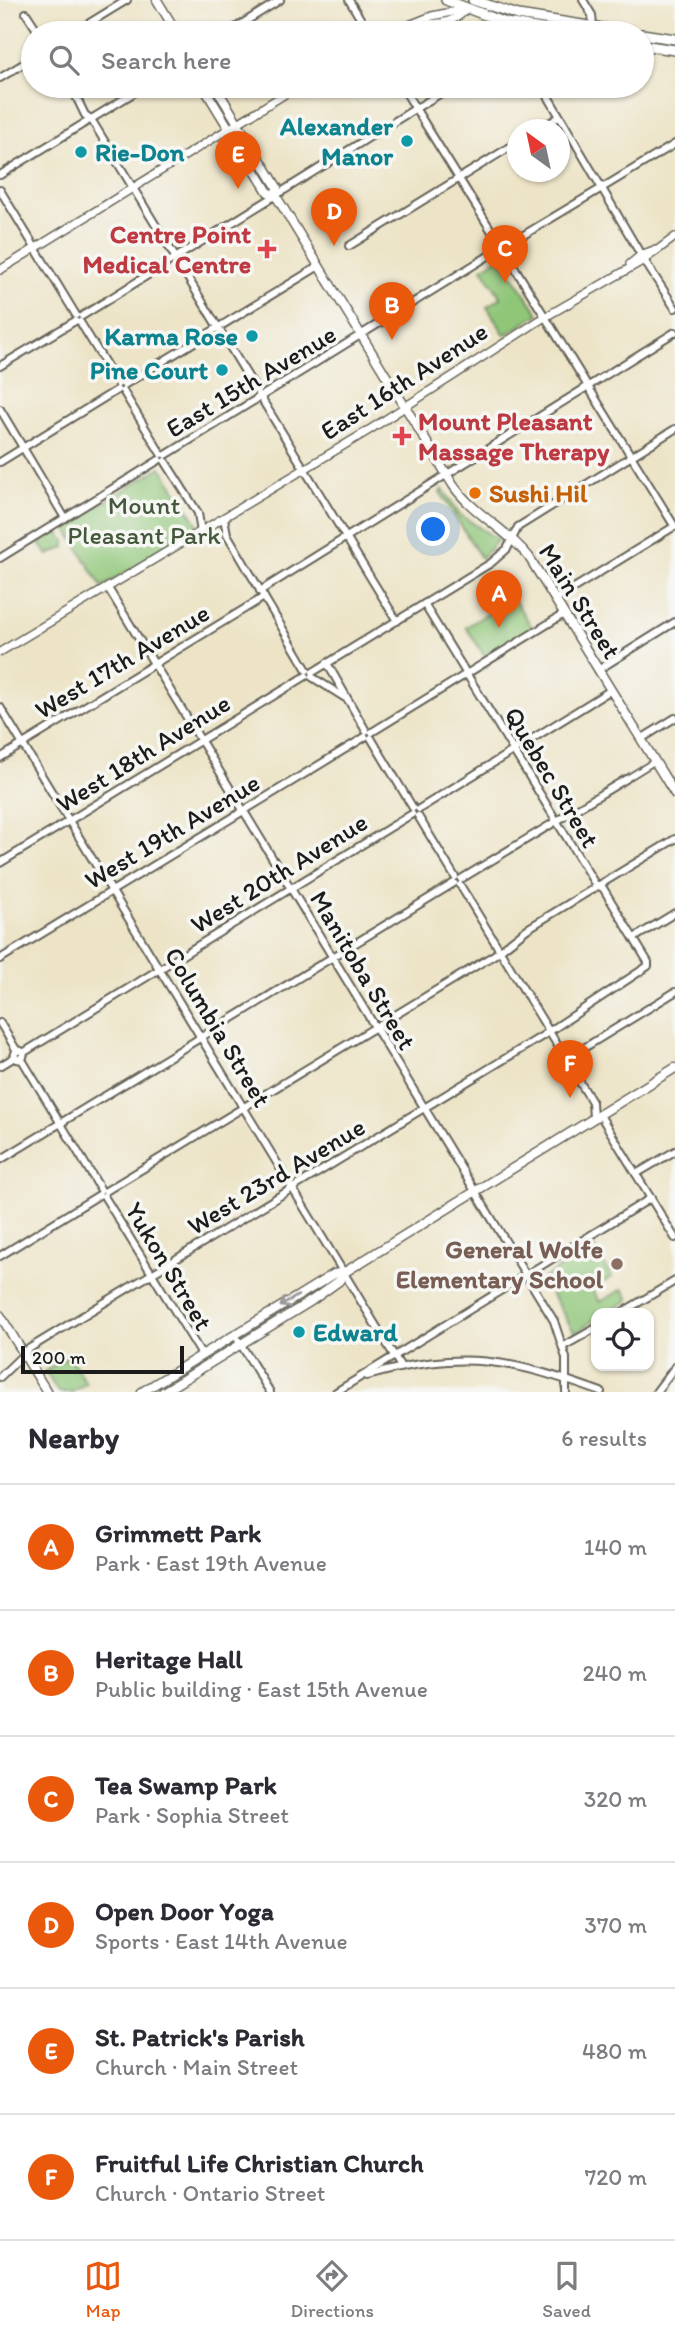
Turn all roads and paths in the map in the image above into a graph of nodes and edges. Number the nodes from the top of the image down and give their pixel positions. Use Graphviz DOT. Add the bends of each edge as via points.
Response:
graph roads {
  1 [pos="127,0"];
  2 [pos="157,0"];
  3 [pos="280,0"];
  4 [pos="349,0"];
  5 [pos="446,0"];
  6 [pos="493,0"];
  7 [pos="583,0"];
  8 [pos="477,2"];
  9 [pos="466,9"];
  10 [pos="26,13"];
  11 [pos="31,21"];
  12 [pos="93,21"];
  13 [pos="170,21"];
  14 [pos="246,21"];
  15 [pos="362,21"];
  16 [pos="445,21"];
  17 [pos="500,21"];
  18 [pos="559,21"];
  19 [pos="593,21"];
  20 [pos="654,36"];
  21 [pos="675,39"];
  22 [pos="654,47"];
  23 [pos="675,50"];
  24 [pos="21,65"];
  25 [pos="0,78"];
  26 [pos="77,98"];
  27 [pos="125,98"];
  28 [pos="210,98"];
  29 [pos="223,98"];
  30 [pos="279,98"];
  31 [pos="409,98"];
  32 [pos="434,98"];
  33 [pos="548,98"];
  34 [pos="416,109"];
  35 [pos="559,117"];
  36 [pos="91,119"];
  37 [pos="556,119"];
  38 [pos="239,124"];
  39 [pos="230,130"];
  40 [pos="675,144"];
  41 [pos="507,148"];
  42 [pos="0,175"];
  43 [pos="460,178"];
  44 [pos="599,187"];
  45 [pos="133,189"];
  46 [pos="0,190"];
  47 [pos="276,196"];
  48 [pos="675,237"];
  49 [pos="349,246"];
  50 [pos="35,248"];
  51 [pos="502,248"];
  52 [pos="642,257"];
  53 [pos="175,258"];
  54 [pos="319,266"];
  55 [pos="0,270"];
  56 [pos="675,308"];
  57 [pos="545,317"];
  58 [pos="78,318"];
  59 [pos="218,328"];
  60 [pos="675,332"];
  61 [pos="363,335"];
  62 [pos="0,366"];
  63 [pos="588,387"];
  64 [pos="121,388"];
  65 [pos="261,397"];
  66 [pos="406,406"];
  67 [pos="0,409"];
  68 [pos="675,429"];
  69 [pos="23,448"];
  70 [pos="631,456"];
  71 [pos="163,458"];
  72 [pos="0,462"];
  73 [pos="305,469"];
  74 [pos="447,476"];
  75 [pos="65,518"];
  76 [pos="224,519"];
  77 [pos="675,527"];
  78 [pos="201,533"];
  79 [pos="346,538"];
  80 [pos="512,538"];
  81 [pos="0,558"];
  82 [pos="108,588"];
  83 [pos="262,594"];
  84 [pos="555,599"];
  85 [pos="424,604"];
  86 [pos="564,614"];
  87 [pos="397,621"];
  88 [pos="675,622"];
  89 [pos="0,652"];
  90 [pos="155,663"];
  91 [pos="327,663"];
  92 [pos="598,670"];
  93 [pos="310,674"];
  94 [pos="467,674"];
  95 [pos="611,691"];
  96 [pos="347,699"];
  97 [pos="0,707"];
  98 [pos="675,718"];
  99 [pos="368,734"];
  100 [pos="641,739"];
  101 [pos="201,740"];
  102 [pos="23,744"];
  103 [pos="513,751"];
  104 [pos="0,758"];
  105 [pos="654,761"];
  106 [pos="626,779"];
  107 [pos="675,794"];
  108 [pos="244,810"];
  109 [pos="415,812"];
  110 [pos="70,820"];
  111 [pos="556,820"];
  112 [pos="675,839"];
  113 [pos="0,863"];
  114 [pos="457,881"];
  115 [pos="598,886"];
  116 [pos="291,888"];
  117 [pos="112,890"];
  118 [pos="675,913"];
  119 [pos="634,938"];
  120 [pos="499,949"];
  121 [pos="333,957"];
  122 [pos="0,959"];
  123 [pos="648,966"];
  124 [pos="160,969"];
  125 [pos="675,992"];
  126 [pos="0,1023"];
  127 [pos="375,1027"];
  128 [pos="549,1030"];
  129 [pos="201,1037"];
  130 [pos="19,1055"];
  131 [pos="566,1059"];
  132 [pos="0,1066"];
  133 [pos="675,1068"];
  134 [pos="592,1102"];
  135 [pos="244,1107"];
  136 [pos="425,1108"];
  137 [pos="599,1115"];
  138 [pos="60,1123"];
  139 [pos="675,1151"];
  140 [pos="0,1160"];
  141 [pos="636,1174"];
  142 [pos="294,1188"];
  143 [pos="475,1191"];
  144 [pos="103,1193"];
  145 [pos="651,1198"];
  146 [pos="674,1235"];
  147 [pos="0,1256"];
  148 [pos="345,1272"];
  149 [pos="153,1274"];
  150 [pos="527,1275"];
  151 [pos="675,1281"];
  152 [pos="629,1308"];
  153 [pos="0,1315"];
  154 [pos="591,1331"];
  155 [pos="235,1335"];
  156 [pos="241,1344"];
  157 [pos="564,1346"];
  158 [pos="24,1354"];
  159 [pos="201,1355"];
  160 [pos="396,1355"];
  161 [pos="401,1367"];
  162 [pos="675,1367"];
  163 [pos="0,1377"];
  164 [pos="359,1379"];
  165 [pos="567,1379"];
  166 [pos="47,1392"];
  167 [pos="142,1392"];
  168 [pos="163,1392"];
  169 [pos="270,1392"];
  170 [pos="336,1392"];
  171 [pos="566,1392"];
  172 [pos="601,1392"];
  173 [pos="656,1392"];
  1 -- 12 [label="street"];
  2 -- 13 [label="main road"];
  3 -- 14 [label="street"];
  4 -- 15 [label="street"];
  5 -- 9 [label="main road"];
  6 -- 8 [label="street"];
  7 -- 19 [label="street"];
  8 -- 9 [label="street"];
  8 -- 18 [label="main road"];
  9 -- 16 [label="street"];
  9 -- 17 [label="main road"];
  10 -- 11 [label="street"];
  20 -- 21 [label="main road"];
  22 -- 23 [label="main road"];
  24 -- 25 [label="street"];
  26 -- 36 [label="street"];
  27 -- 36 [label="street"];
  28 -- 39 [label="main road, Main Street"];
  29 -- 38 [label="main road, Main Street"];
  30 -- 38 [label="street"];
  31 -- 34 [label="street"];
  32 -- 34 [label="street"];
  33 -- 35 [label="street"];
  34 -- 43 [label="street"];
  34 -- 47 [label="street"];
  35 -- 37 [label="street"];
  35 -- 44 [label="street"];
  36 -- 42 [label="street"];
  36 -- 45 [label="street"];
  38 -- 39 [label="street"];
  38 -- 47 [label="main road, Main Street" via="277,187"];
  39 -- 45 [label="street"];
  39 -- 47 [label="main road, Main Street" via="268,192"];
  40 -- 44 [label="street, East 15th Avenue"];
  41 -- 43 [label="street"];
  43 -- 49 [label="street"];
  43 -- 51 [label="street"];
  44 -- 51 [label="street, East 15th Avenue"];
  44 -- 52 [label="street"];
  45 -- 50 [label="street"];
  45 -- 53 [label="street"];
  46 -- 50 [label="street"];
  47 -- 53 [label="street"];
  47 -- 54 [label="main road, Main Street"];
  48 -- 52 [label="street, East 16th Avenue"];
  50 -- 55 [label="street"];
  50 -- 58 [label="street"];
  51 -- 57 [label="street"];
  51 -- 61 [label="street, East 15th Avenue"];
  52 -- 56 [label="street"];
  52 -- 57 [label="street, East 16th Avenue"];
  53 -- 58 [label="street"];
  53 -- 59 [label="street"];
  54 -- 59 [label="street"];
  54 -- 61 [label="main road, Main Street"];
  57 -- 63 [label="street"];
  57 -- 66 [label="street, East 16th Avenue"];
  58 -- 62 [label="street"];
  58 -- 64 [label="street"];
  59 -- 64 [label="street"];
  59 -- 65 [label="street"];
  60 -- 63 [label="street, West 17th Avenue"];
  61 -- 65 [label="street, East 15th Avenue"];
  61 -- 66 [label="main road, Main Street"];
  63 -- 70 [label="street"];
  63 -- 74 [label="street, West 17th Avenue"];
  64 -- 69 [label="street"];
  64 -- 71 [label="street"];
  65 -- 71 [label="street, East 15th Avenue"];
  65 -- 73 [label="street"];
  66 -- 73 [label="street, East 16th Avenue"];
  66 -- 74 [label="main road, Main Street"];
  67 -- 69 [label="street"];
  68 -- 70 [label="street, West 18th Avenue"];
  69 -- 72 [label="street"];
  69 -- 75 [label="street"];
  70 -- 77 [label="street"];
  70 -- 80 [label="street, West 18th Avenue" via="518,527"];
  71 -- 75 [label="street, East 15th Avenue"];
  71 -- 78 [label="street" via="198,513"];
  73 -- 76 [label="street, East 16th Avenue"];
  73 -- 79 [label="street"];
  74 -- 79 [label="street, West 17th Avenue"];
  74 -- 80 [label="main road, Main Street" via="470,506"];
  75 -- 81 [label="street, East 15th Avenue"];
  76 -- 78 [label="street, East 16th Avenue"];
  76 -- 83 [label="street" via="227,534"];
  77 -- 84 [label="street"];
  78 -- 82 [label="street, East 16th Avenue"];
  79 -- 83 [label="street, West 17th Avenue"];
  79 -- 87 [label="street"];
  80 -- 84 [label="main road, Main Street" via="530,557"];
  80 -- 85 [label="street, West 18th Avenue" via="492,563"];
  82 -- 89 [label="street, East 16th Avenue"];
  82 -- 90 [label="street, Manitoba Street"];
  83 -- 90 [label="street, West 17th Avenue"];
  83 -- 93 [label="street"];
  84 -- 86 [label="main road, Main Street"];
  85 -- 87 [label="street, West 18th Avenue"];
  85 -- 94 [label="street, Quebec Street"];
  86 -- 92 [label="main road, Main Street"];
  86 -- 94 [label="street, West 19th Avenue"];
  87 -- 91 [label="street, West 18th Avenue"];
  88 -- 92 [label="street"];
  90 -- 101 [label="street, Manitoba Street"];
  90 -- 102 [label="street, West 17th Avenue"];
  91 -- 93 [label="street, West 18th Avenue"];
  91 -- 96 [label="street"];
  92 -- 95 [label="main road, Main Street"];
  93 -- 96 [label="street"];
  93 -- 101 [label="street, West 18th Avenue"];
  94 -- 99 [label="street, West 19th Avenue"];
  94 -- 103 [label="street, Quebec Street"];
  95 -- 100 [label="main road, Main Street"];
  95 -- 103 [label="street, West 20th Avenue"];
  96 -- 99 [label="street"];
  97 -- 102 [label="street, Columbia Street"];
  98 -- 100 [label="street"];
  99 -- 108 [label="street, West 19th Avenue"];
  99 -- 109 [label="street"];
  100 -- 105 [label="main road, Main Street"];
  101 -- 108 [label="street, Manitoba Street"];
  101 -- 110 [label="street, West 18th Avenue"];
  102 -- 104 [label="street, West 17th Avenue"];
  102 -- 110 [label="street, Columbia Street"];
  103 -- 109 [label="street, West 20th Avenue"];
  103 -- 111 [label="street, Quebec Street"];
  105 -- 106 [label="street"];
  105 -- 107 [label="main road, Main Street"];
  106 -- 111 [label="street"];
  108 -- 116 [label="street, Manitoba Street"];
  108 -- 117 [label="street, West 19th Avenue"];
  109 -- 114 [label="street"];
  109 -- 116 [label="street, West 20th Avenue"];
  110 -- 113 [label="street, West 18th Avenue"];
  110 -- 117 [label="street, Columbia Street"];
  111 -- 114 [label="street"];
  111 -- 115 [label="street, Quebec Street"];
  112 -- 115 [label="street"];
  114 -- 120 [label="street"];
  114 -- 121 [label="street"];
  115 -- 119 [label="street, Quebec Street"];
  115 -- 120 [label="street"];
  116 -- 121 [label="street, Manitoba Street"];
  116 -- 124 [label="street, West 20th Avenue"];
  117 -- 122 [label="street, West 19th Avenue"];
  117 -- 124 [label="street, Columbia Street"];
  118 -- 119 [label="street"];
  119 -- 123 [label="street, Quebec Street"];
  120 -- 127 [label="street"];
  120 -- 128 [label="street"];
  121 -- 127 [label="street, Manitoba Street"];
  121 -- 129 [label="street"];
  123 -- 128 [label="street, West 23rd Avenue"];
  124 -- 129 [label="street, Columbia Street"];
  124 -- 130 [label="street, West 20th Avenue"];
  125 -- 131 [label="street"];
  126 -- 130 [label="street, Yukon Street"];
  127 -- 135 [label="street"];
  127 -- 136 [label="street, Manitoba Street"];
  128 -- 131 [label="street"];
  128 -- 136 [label="street, West 23rd Avenue"];
  129 -- 135 [label="street, Columbia Street"];
  129 -- 138 [label="street"];
  130 -- 132 [label="street, West 20th Avenue"];
  130 -- 138 [label="street, Yukon Street"];
  131 -- 134 [label="street"];
  133 -- 137 [label="main road"];
  134 -- 137 [label="street"];
  134 -- 137 [label="street"];
  135 -- 142 [label="street, Columbia Street"];
  135 -- 144 [label="street"];
  136 -- 142 [label="street, West 23rd Avenue"];
  136 -- 143 [label="street, Manitoba Street"];
  137 -- 141 [label="street"];
  137 -- 143 [label="main road"];
  138 -- 140 [label="street"];
  138 -- 144 [label="street, Yukon Street"];
  139 -- 141 [label="street"];
  141 -- 145 [label="street"];
  142 -- 148 [label="street, Columbia Street"];
  142 -- 149 [label="street, West 23rd Avenue"];
  143 -- 148 [label="main road"];
  143 -- 150 [label="street, Manitoba Street"];
  144 -- 147 [label="street"];
  144 -- 149 [label="street, Yukon Street"];
  145 -- 146 [label="street"];
  145 -- 150 [label="street"];
  148 -- 155 [label="main road, one-way" via="334,1274"];
  148 -- 156 [label="main road" via="311,1301"];
  148 -- 160 [label="street, Columbia Street"];
  149 -- 158 [label="street, West 23rd Avenue"];
  149 -- 159 [label="street, Yukon Street"];
  150 -- 157 [label="street, Manitoba Street"];
  150 -- 160 [label="street"];
  151 -- 152 [label="street"];
  153 -- 158 [label="main road"];
  154 -- 157 [label="street"];
  155 -- 156 [label="street, Yukon Street"];
  155 -- 159 [label="main road"];
  156 -- 168 [label="main road"];
  156 -- 169 [label="street, Yukon Street"];
  157 -- 165 [label="street, Manitoba Street"];
  158 -- 163 [label="street, West 23rd Avenue"];
  158 -- 166 [label="main road"];
  159 -- 167 [label="main road"];
  160 -- 161 [label="street, Columbia Street"];
  160 -- 164 [label="street"];
  161 -- 164 [label="street"];
  161 -- 165 [label="street" via="480,1360 513,1363"];
  162 -- 173 [label="street"];
  164 -- 170 [label="street"];
  165 -- 171 [label="street, Manitoba Street"];
  165 -- 172 [label="street"];
}
